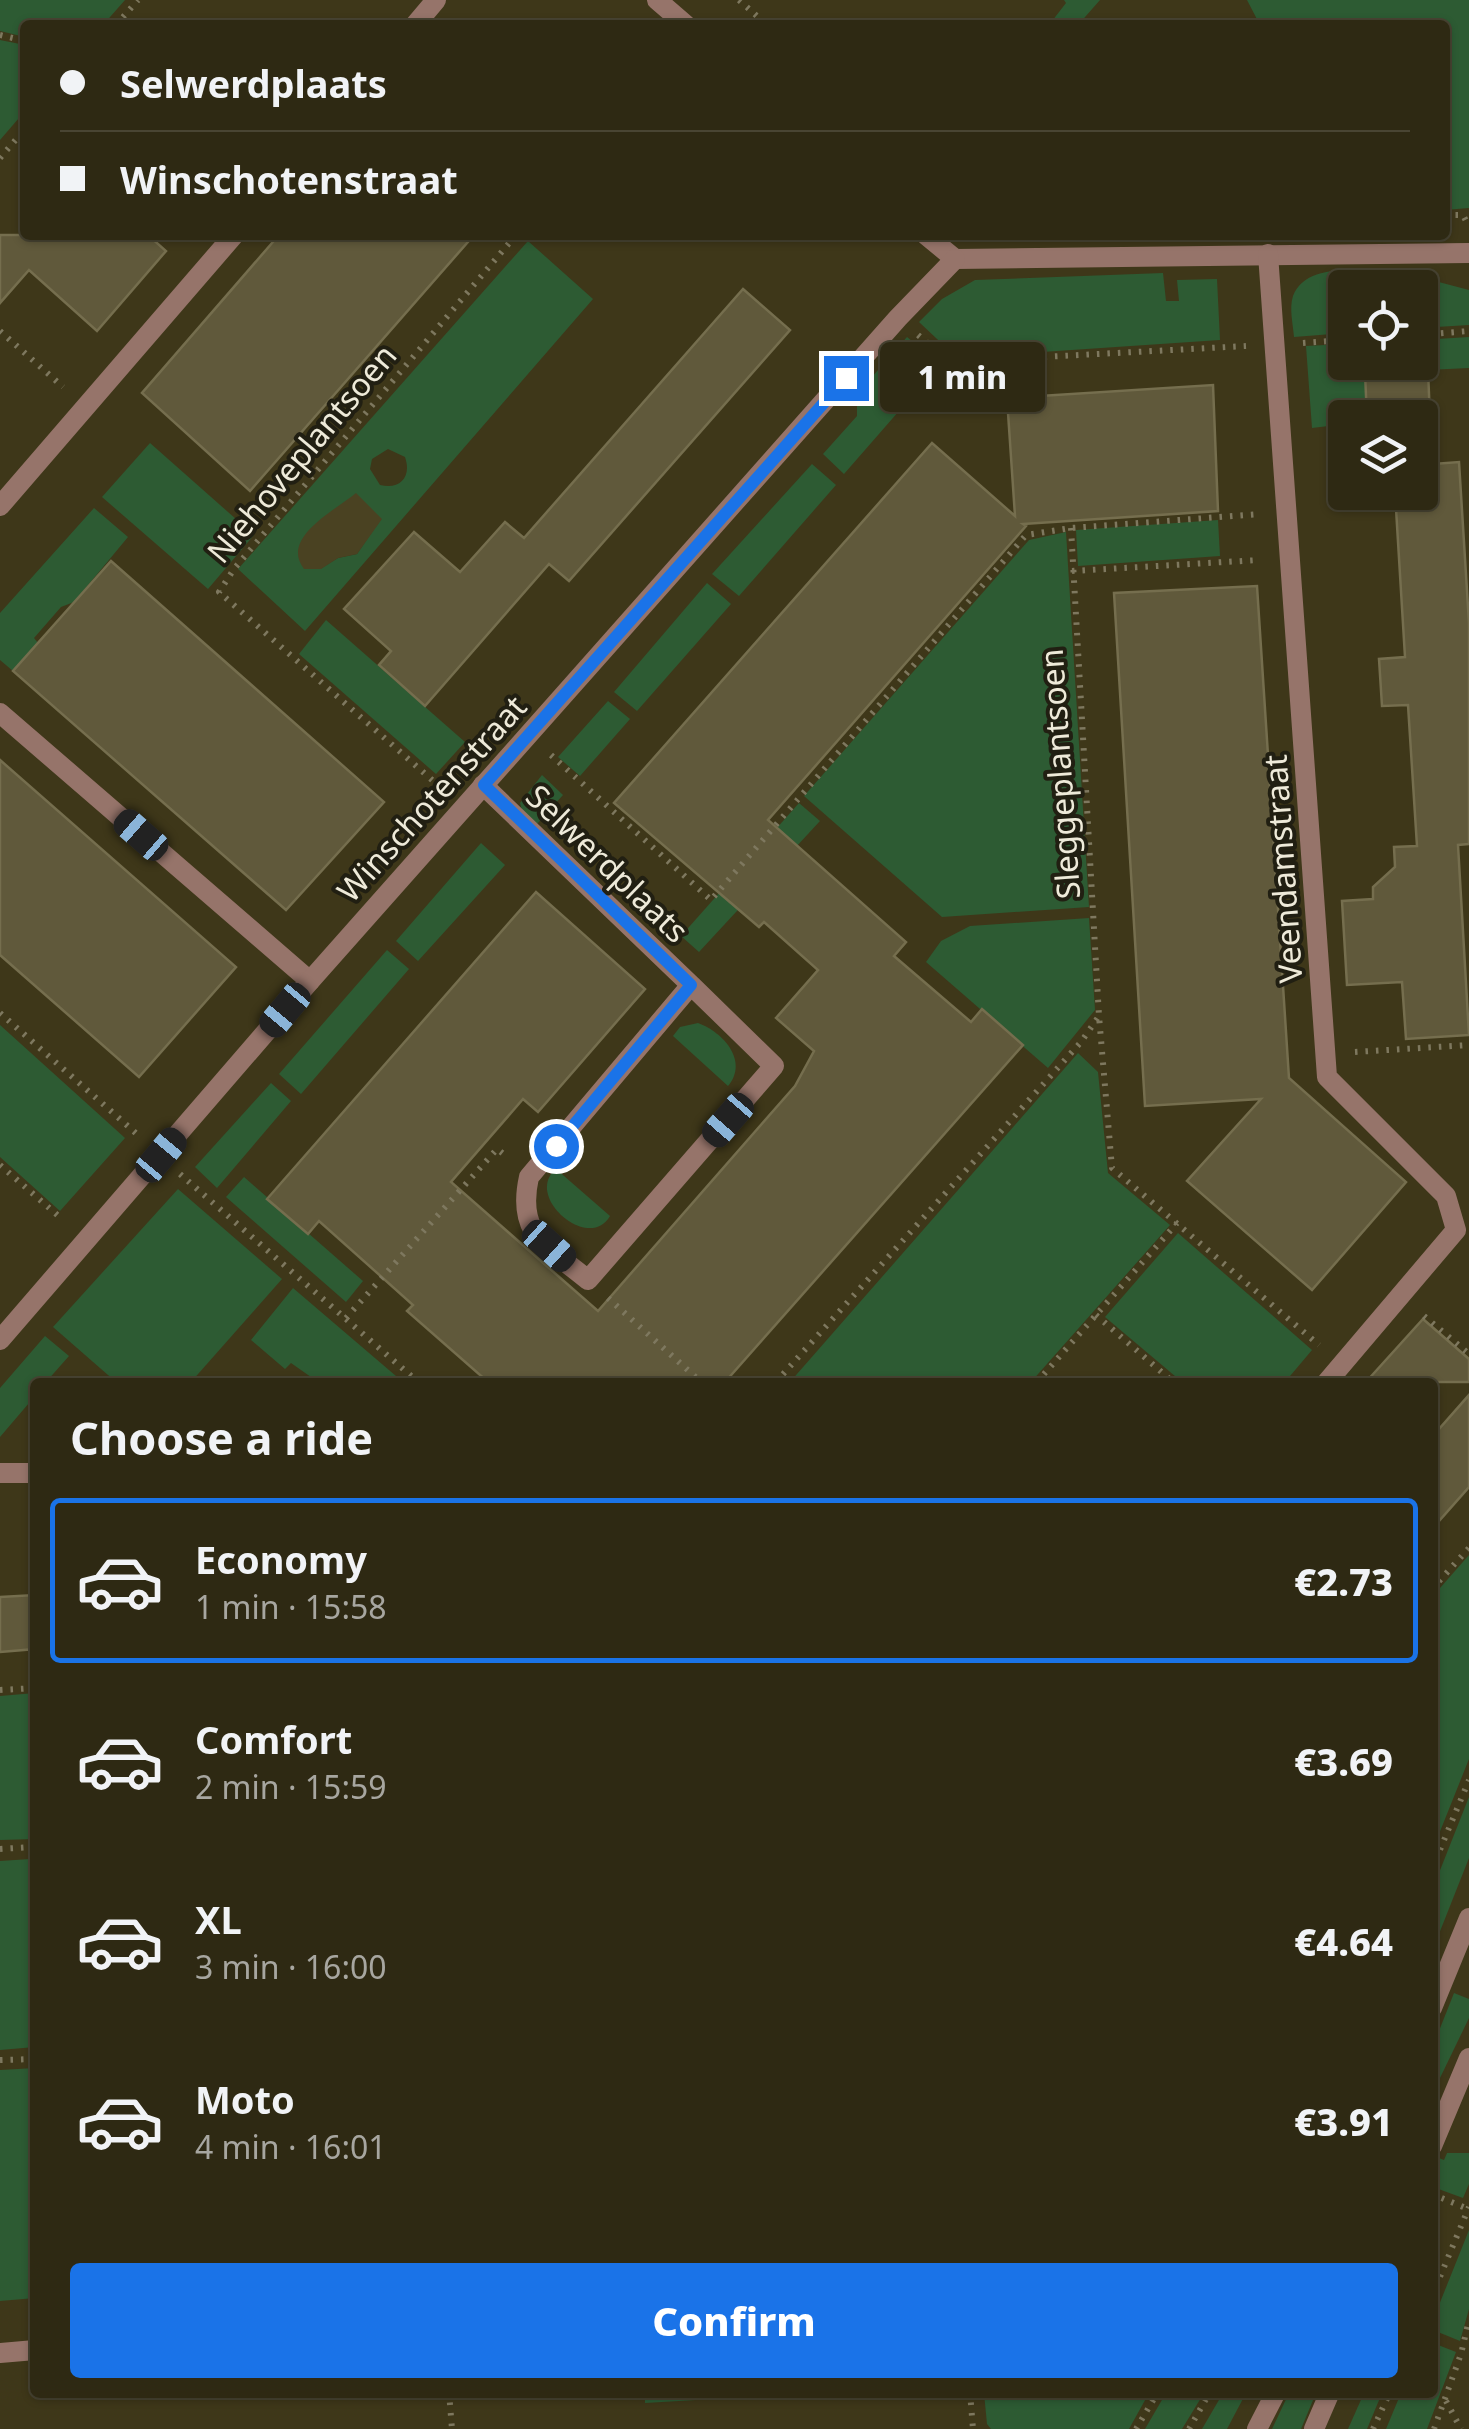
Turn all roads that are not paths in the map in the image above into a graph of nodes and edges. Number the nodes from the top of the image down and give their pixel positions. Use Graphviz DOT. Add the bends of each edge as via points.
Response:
graph roads {
  1 [pos="436,0"];
  2 [pos="657,0"];
  3 [pos="420,20"];
  4 [pos="680,20"];
  5 [pos="230,240"];
  6 [pos="932,240"];
  7 [pos="1469,253"];
  8 [pos="1268,254"];
  9 [pos="955,259"];
  10 [pos="0,506"];
  11 [pos="0,714"];
  12 [pos="484,785"];
  13 [pos="310,981"];
  14 [pos="691,985"];
  15 [pos="0,1340"];
  16 [pos="1330,1378"];
  17 [pos="0,1473"];
  18 [pos="30,1473"];
  19 [pos="1469,1918"];
  20 [pos="1438,1993"];
  21 [pos="1469,2058"];
  22 [pos="1441,2102"];
  23 [pos="30,2350"];
  24 [pos="0,2353"];
  25 [pos="1273,2398"];
  26 [pos="1327,2398"];
  27 [pos="1257,2429"];
  28 [pos="1314,2429"];
  1 -- 3 [label="street"];
  2 -- 4 [label="street"];
  5 -- 10 [label="street"];
  6 -- 9 [label="street"];
  7 -- 8 [label="street"];
  8 -- 9 [label="street"];
  8 -- 16 [label="street, Veendamstraat" via="1327,1077 1446,1196 1456,1230"];
  9 -- 12 [label="street, Winschotenstraat"];
  11 -- 13 [label="street"];
  12 -- 13 [label="street, Winschotenstraat"];
  12 -- 14 [label="street, Selwerdplaats"];
  13 -- 15 [label="street, Winschotenstraat"];
  14 -- 14 [label="street, Selwerdplaats" via="774,1066 588,1280 529,1228 523,1205 529,1178"];
  17 -- 18 [label="street"];
  19 -- 20 [label="street"];
  21 -- 22 [label="street"];
  23 -- 24 [label="street"];
  25 -- 27 [label="street"];
  26 -- 28 [label="street"];
}
